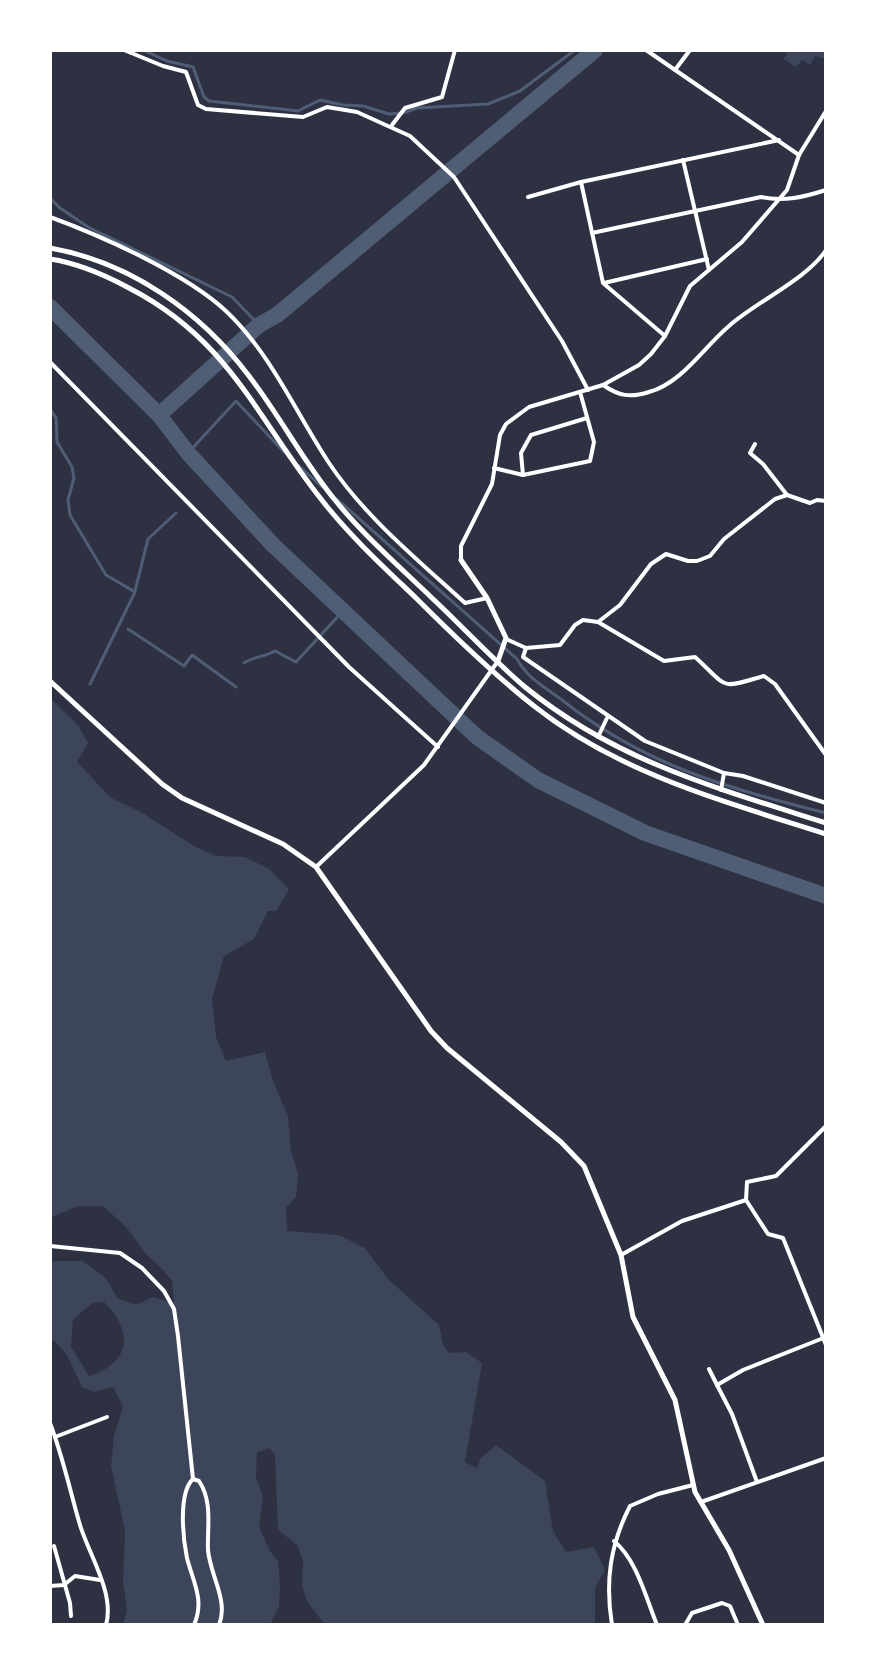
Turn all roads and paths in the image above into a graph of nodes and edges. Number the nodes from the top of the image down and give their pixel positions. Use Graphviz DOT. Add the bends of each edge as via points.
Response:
graph roads {
  1 [pos="124,50"];
  2 [pos="455,50"];
  3 [pos="646,50"];
  4 [pos="690,50"];
  5 [pos="675,70"];
  6 [pos="826,111"];
  7 [pos="392,126"];
  8 [pos="779,140"];
  9 [pos="799,155"];
  10 [pos="683,160"];
  11 [pos="581,182"];
  12 [pos="826,190"];
  13 [pos="528,197"];
  14 [pos="777,201"];
  15 [pos="695,212"];
  16 [pos="50,217"];
  17 [pos="592,233"];
  18 [pos="52,248"];
  19 [pos="826,250"];
  20 [pos="50,259"];
  21 [pos="707,259"];
  22 [pos="709,270"];
  23 [pos="603,283"];
  24 [pos="665,336"];
  25 [pos="50,362"];
  26 [pos="603,385"];
  27 [pos="588,390"];
  28 [pos="580,392"];
  29 [pos="587,418"];
  30 [pos="755,444"];
  31 [pos="494,468"];
  32 [pos="523,475"];
  33 [pos="787,495"];
  34 [pos="826,501"];
  35 [pos="461,560"];
  36 [pos="487,598"];
  37 [pos="598,622"];
  38 [pos="506,638"];
  39 [pos="526,648"];
  40 [pos="498,661"];
  41 [pos="491,670"];
  42 [pos="50,681"];
  43 [pos="607,718"];
  44 [pos="598,737"];
  45 [pos="440,746"];
  46 [pos="826,755"];
  47 [pos="724,773"];
  48 [pos="721,790"];
  49 [pos="826,803"];
  50 [pos="826,823"];
  51 [pos="826,834"];
  52 [pos="316,867"];
  53 [pos="826,1126"];
  54 [pos="746,1200"];
  55 [pos="50,1246"];
  56 [pos="621,1255"];
  57 [pos="825,1337"];
  58 [pos="826,1345"];
  59 [pos="709,1369"];
  60 [pos="717,1385"];
  61 [pos="107,1417"];
  62 [pos="50,1423"];
  63 [pos="55,1437"];
  64 [pos="826,1459"];
  65 [pos="193,1479"];
  66 [pos="757,1483"];
  67 [pos="693,1485"];
  68 [pos="701,1502"];
  69 [pos="614,1541"];
  70 [pos="54,1546"];
  71 [pos="100,1580"];
  72 [pos="64,1585"];
  73 [pos="50,1586"];
  74 [pos="71,1616"];
  75 [pos="106,1625"];
  76 [pos="194,1625"];
  77 [pos="219,1625"];
  78 [pos="612,1625"];
  79 [pos="657,1625"];
  80 [pos="685,1625"];
  81 [pos="738,1625"];
  82 [pos="763,1625"];
  1 -- 7 [label="street" via="186,72 198,105 206,109 303,117 327,107"];
  2 -- 7 [label="street" via="442,97 405,108"];
  3 -- 5 [label="street"];
  4 -- 5 [label="street"];
  5 -- 8 [label="street"];
  6 -- 9 [label="street"];
  7 -- 27 [label="street" via="454,177 562,341"];
  8 -- 9 [label="street"];
  8 -- 10 [label="street"];
  9 -- 14 [label="street" via="787,190"];
  10 -- 11 [label="street"];
  10 -- 15 [label="street"];
  11 -- 13 [label="street"];
  11 -- 17 [label="street"];
  12 -- 14 [label="street"];
  14 -- 15 [label="street" via="761,197"];
  14 -- 22 [label="street"];
  15 -- 17 [label="street"];
  15 -- 21 [label="street"];
  16 -- 36 [label="street" via="204,293 228,313 282,383 330,465 394,538 465,603"];
  17 -- 23 [label="street"];
  18 -- 40 [label="street" via="107,265 169,298 221,343 337,503"];
  19 -- 26 [label="street" via="730,324 660,388 619,396"];
  20 -- 41 [label="street" via="106,276 156,301 214,350 329,509"];
  21 -- 22 [label="street"];
  21 -- 23 [label="street"];
  22 -- 24 [label="street" via="690,286"];
  23 -- 24 [label="street"];
  24 -- 26 [label="street" via="639,365"];
  25 -- 45 [label="street" via="349,667"];
  26 -- 27 [label="street"];
  27 -- 28 [label="street"];
  28 -- 29 [label="street"];
  28 -- 31 [label="street" via="513,417 500,435"];
  29 -- 32 [label="street" via="531,435 521,453"];
  29 -- 32 [label="street" via="594,442 590,461"];
  30 -- 33 [label="street" via="750,453"];
  31 -- 32 [label="street"];
  31 -- 35 [label="street" via="492,484 461,546"];
  33 -- 34 [label="street" via="810,503"];
  33 -- 37 [label="street" via="724,539 710,556 688,561 666,554 651,564 620,605"];
  35 -- 36 [label="street"];
  36 -- 38 [label="street"];
  37 -- 39 [label="street" via="583,620 560,645"];
  37 -- 46 [label="street" via="664,661 695,657 723,684 735,686 764,676"];
  38 -- 39 [label="street"];
  38 -- 40 [label="street"];
  39 -- 43 [label="street" via="523,657"];
  40 -- 41 [label="street"];
  40 -- 44 [label="street"];
  41 -- 45 [label="street"];
  41 -- 51 [label="street" via="595,749 700,794"];
  42 -- 52 [label="street" via="182,798 283,844"];
  43 -- 44 [label="street"];
  43 -- 47 [label="street" via="645,741"];
  44 -- 48 [label="street" via="671,773"];
  45 -- 52 [label="street"];
  47 -- 48 [label="street"];
  47 -- 49 [label="street"];
  48 -- 50 [label="street"];
  52 -- 56 [label="street" via="431,1031 578,1158"];
  53 -- 54 [label="street" via="776,1176 747,1182"];
  54 -- 56 [label="street" via="682,1221"];
  54 -- 57 [label="street" via="768,1234 783,1238"];
  55 -- 65 [label="street" via="120,1253 164,1291 174,1309"];
  56 -- 67 [label="street" via="633,1317 675,1400"];
  57 -- 58 [label="street"];
  57 -- 60 [label="street"];
  59 -- 60 [label="street"];
  60 -- 66 [label="street"];
  61 -- 63 [label="street"];
  62 -- 63 [label="street"];
  63 -- 71 [label="street"];
  64 -- 66 [label="street"];
  65 -- 76 [label="street" via="183,1494 185,1544 200,1596"];
  65 -- 77 [label="street" via="207,1498 208,1554 222,1612"];
  66 -- 68 [label="street"];
  67 -- 68 [label="street"];
  67 -- 69 [label="street" via="630,1506"];
  68 -- 82 [label="street"];
  69 -- 78 [label="street" via="609,1564"];
  69 -- 79 [label="street" via="631,1564"];
  70 -- 72 [label="street"];
  71 -- 72 [label="street" via="75,1576"];
  71 -- 75 [label="street"];
  72 -- 73 [label="street"];
  72 -- 74 [label="street"];
  80 -- 81 [label="street" via="692,1613 722,1603 730,1606"];
}
